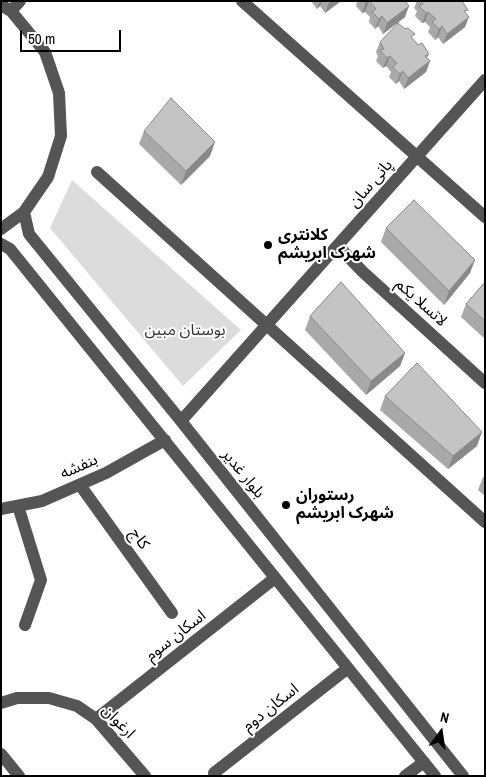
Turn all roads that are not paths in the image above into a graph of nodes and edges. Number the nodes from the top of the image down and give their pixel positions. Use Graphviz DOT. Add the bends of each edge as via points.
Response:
graph roads {
  1 [pos="20,1"];
  2 [pos="242,1"];
  3 [pos="6,8"];
  4 [pos="485,80"];
  5 [pos="416,157"];
  6 [pos="97,172"];
  7 [pos="24,212"];
  8 [pos="485,217"];
  9 [pos="1,229"];
  10 [pos="1,244"];
  11 [pos="338,246"];
  12 [pos="267,325"];
  13 [pos="485,383"];
  14 [pos="181,422"];
  15 [pos="165,440"];
  16 [pos="80,485"];
  17 [pos="18,506"];
  18 [pos="1,509"];
  19 [pos="485,522"];
  20 [pos="276,578"];
  21 [pos="172,613"];
  22 [pos="26,624"];
  23 [pos="348,668"];
  24 [pos="1,703"];
  25 [pos="96,719"];
  26 [pos="1,754"];
  27 [pos="424,762"];
  28 [pos="214,773"];
  29 [pos="19,776"];
  30 [pos="145,776"];
  31 [pos="405,776"];
  32 [pos="435,776"];
  33 [pos="463,776"];
  1 -- 3 [label="street"];
  2 -- 5 [label="street"];
  3 -- 7 [label="street" via="45,52 60,93 61,136 48,177"];
  4 -- 5 [label="street, پانی سان"];
  5 -- 8 [label="street"];
  5 -- 11 [label="street, پانی سان"];
  6 -- 12 [label="street"];
  7 -- 9 [label="street"];
  7 -- 14 [label="street, بلوار غدیر" via="29,234"];
  10 -- 15 [label="street" via="10,249"];
  11 -- 12 [label="street, پانی سان"];
  11 -- 13 [label="street, لاتسلا یکم" via="362,272"];
  12 -- 14 [label="street, پانی سان"];
  12 -- 19 [label="street"];
  14 -- 33 [label="street, بلوار غدیر"];
  15 -- 16 [label="street, بنفشه"];
  15 -- 20 [label="street"];
  16 -- 17 [label="street, بنفشه" via="42,501"];
  16 -- 21 [label="street, کاج"];
  17 -- 18 [label="street, بنفشه"];
  17 -- 22 [label="street" via="40,580"];
  20 -- 23 [label="street"];
  20 -- 25 [label="street, اسکان سوم"];
  23 -- 27 [label="street"];
  23 -- 28 [label="street, اسکان دوم"];
  24 -- 25 [label="street, ارغوان" via="17,698 49,698 77,706"];
  25 -- 30 [label="street, ارغوان"];
  26 -- 29 [label="street"];
  27 -- 31 [label="street"];
  27 -- 32 [label="street"];
}
